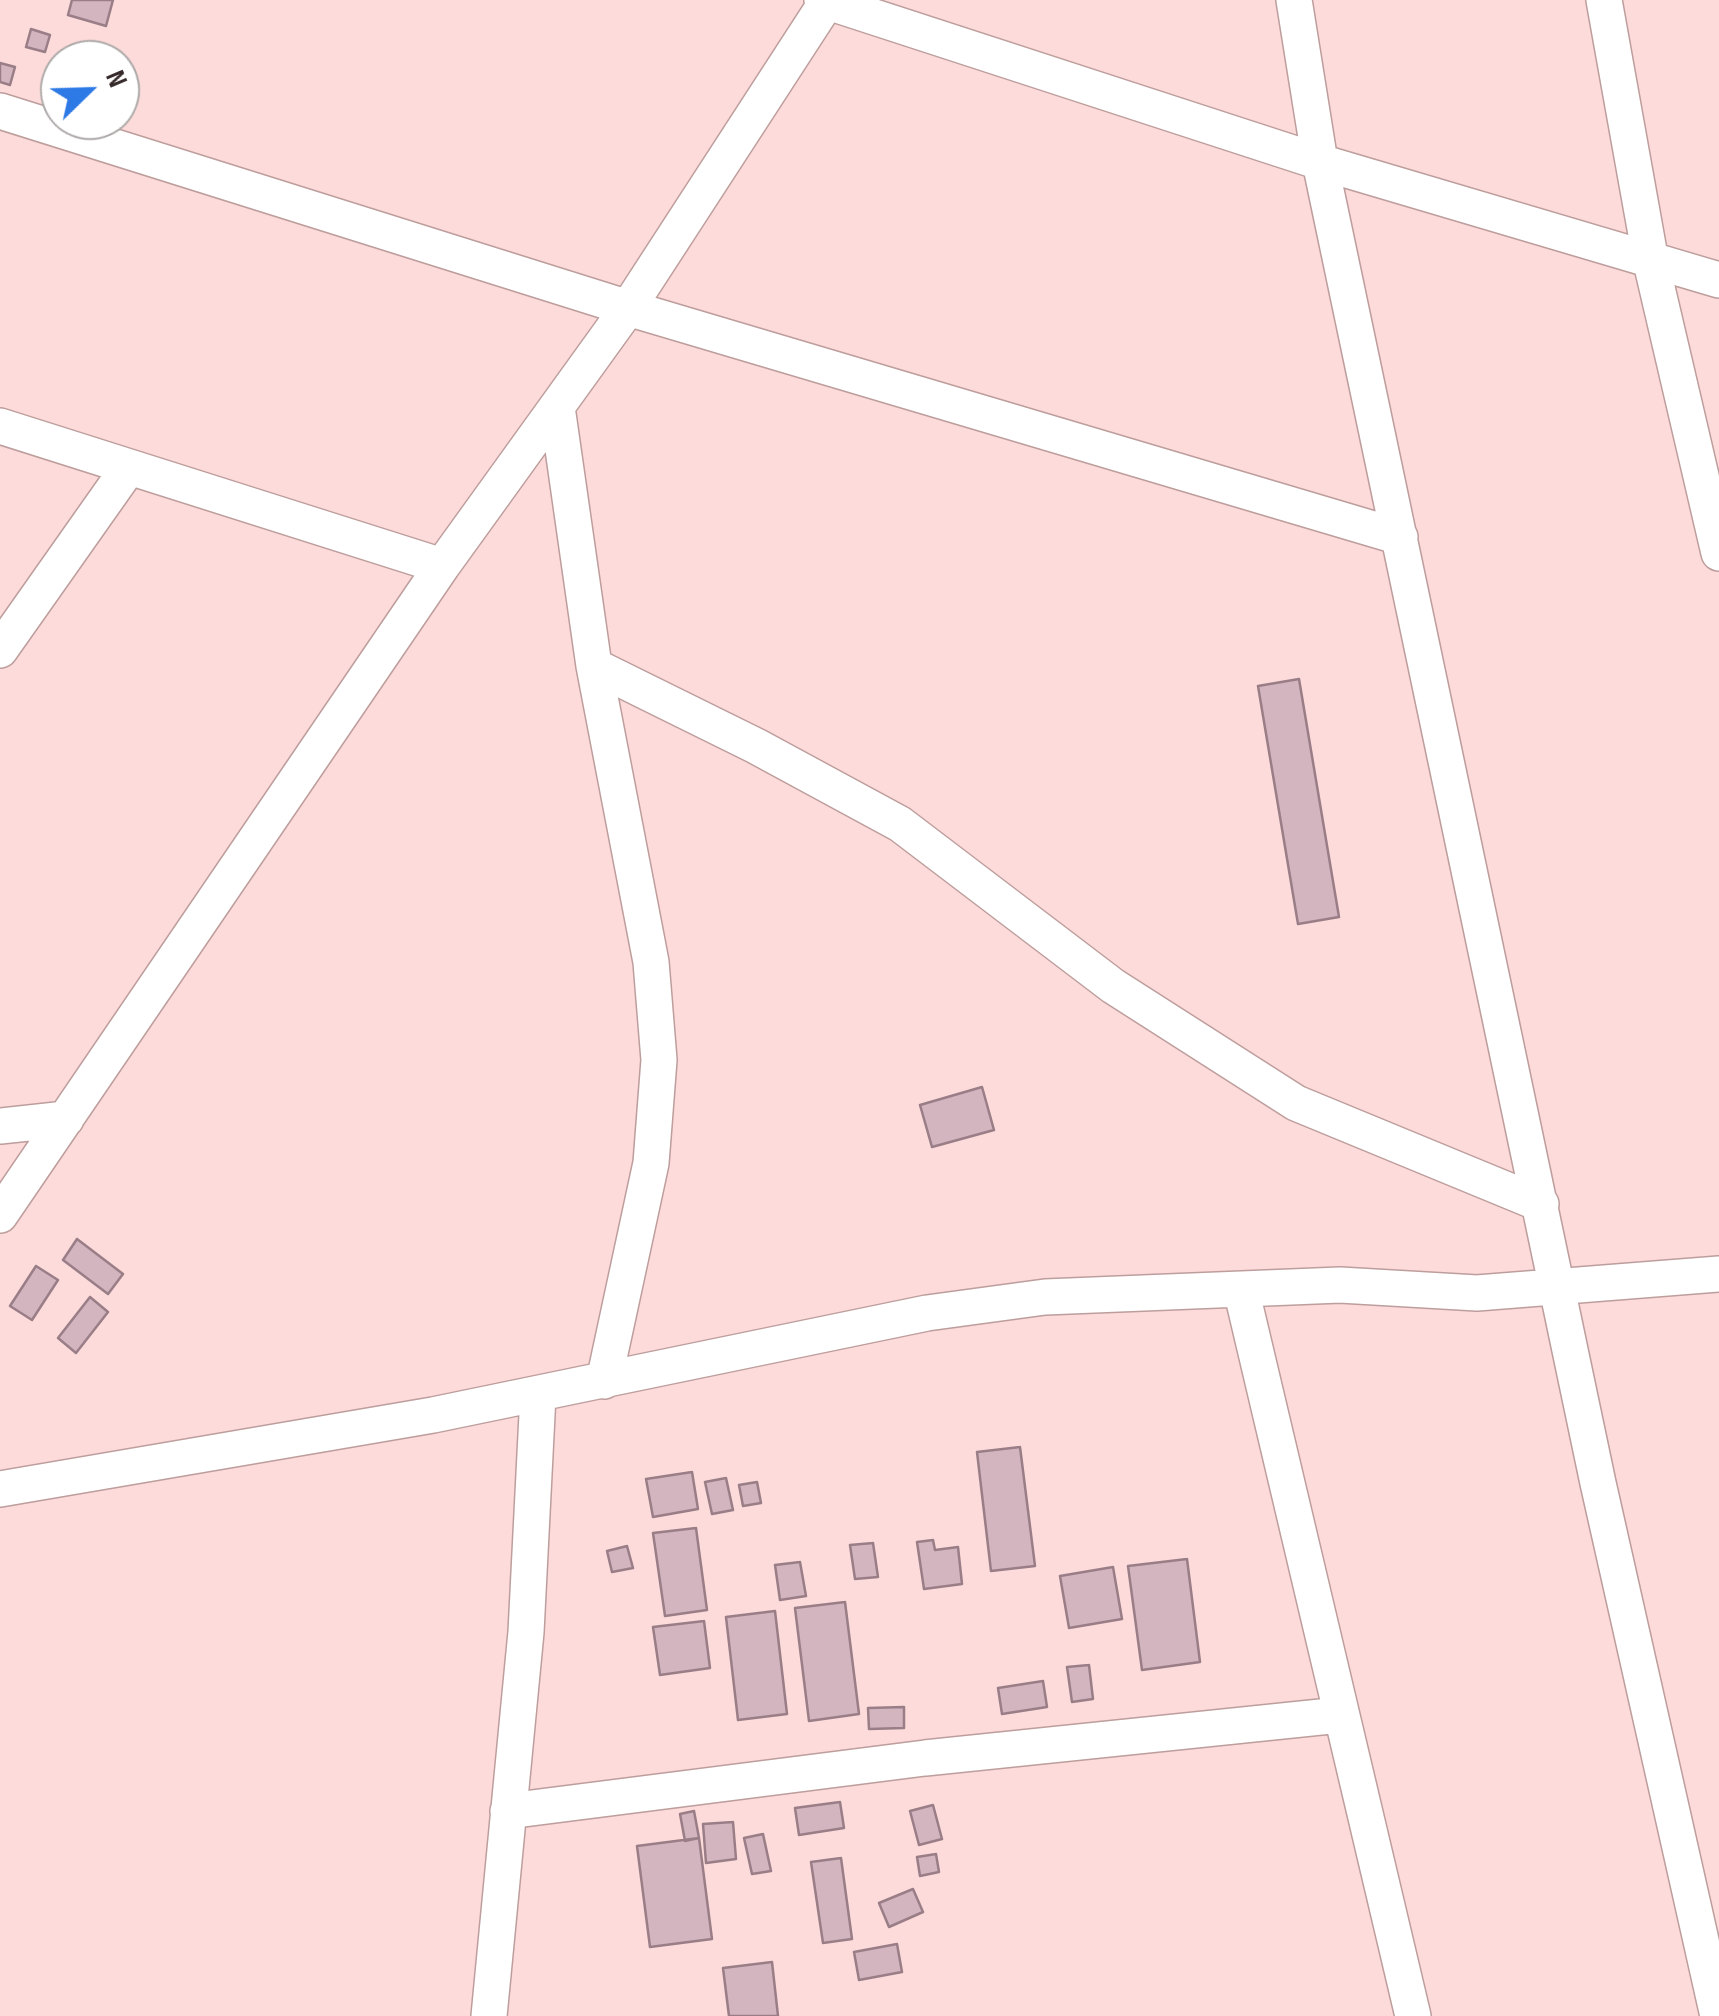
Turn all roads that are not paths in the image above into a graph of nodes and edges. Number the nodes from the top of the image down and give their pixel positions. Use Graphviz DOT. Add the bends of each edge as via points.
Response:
graph roads {
  1 [pos="826,0"];
  2 [pos="1294,0"];
  3 [pos="1604,0"];
  4 [pos="0,111"];
  5 [pos="1320,162"];
  6 [pos="1651,262"];
  7 [pos="1719,280"];
  8 [pos="628,308"];
  9 [pos="557,407"];
  10 [pos="0,426"];
  11 [pos="128,467"];
  12 [pos="1400,537"];
  13 [pos="1719,554"];
  14 [pos="442,566"];
  15 [pos="0,650"];
  16 [pos="594,666"];
  17 [pos="66,1118"];
  18 [pos="0,1126"];
  19 [pos="1541,1204"];
  20 [pos="0,1214"];
  21 [pos="1719,1274"];
  22 [pos="1558,1288"];
  23 [pos="1241,1289"];
  24 [pos="604,1381"];
  25 [pos="538,1395"];
  26 [pos="0,1489"];
  27 [pos="1340,1715"];
  28 [pos="508,1811"];
  29 [pos="488,2016"];
  30 [pos="1413,2016"];
  31 [pos="1718,2016"];
  1 -- 5 [label="street"];
  1 -- 8 [label="street"];
  2 -- 5 [label="street"];
  3 -- 6 [label="street"];
  4 -- 8 [label="street"];
  5 -- 6 [label="street"];
  5 -- 12 [label="street"];
  6 -- 7 [label="street"];
  6 -- 13 [label="street"];
  8 -- 9 [label="street"];
  8 -- 12 [label="street"];
  9 -- 14 [label="street"];
  9 -- 16 [label="street"];
  10 -- 11 [label="street"];
  11 -- 14 [label="street"];
  11 -- 15 [label="street"];
  12 -- 19 [label="street"];
  14 -- 17 [label="street"];
  16 -- 19 [label="street" via="900,824 1113,986 1296,1103"];
  16 -- 24 [label="street" via="651,962 660,1060 650,1162"];
  17 -- 18 [label="street"];
  17 -- 20 [label="street"];
  19 -- 22 [label="street"];
  21 -- 22 [label="street"];
  22 -- 23 [label="street"];
  22 -- 31 [label="street"];
  23 -- 24 [label="street" via="1045,1297 927,1313"];
  23 -- 27 [label="street"];
  24 -- 25 [label="street"];
  25 -- 26 [label="street"];
  25 -- 28 [label="street" via="526,1632"];
  27 -- 28 [label="street"];
  27 -- 30 [label="street"];
  28 -- 29 [label="street"];
}
